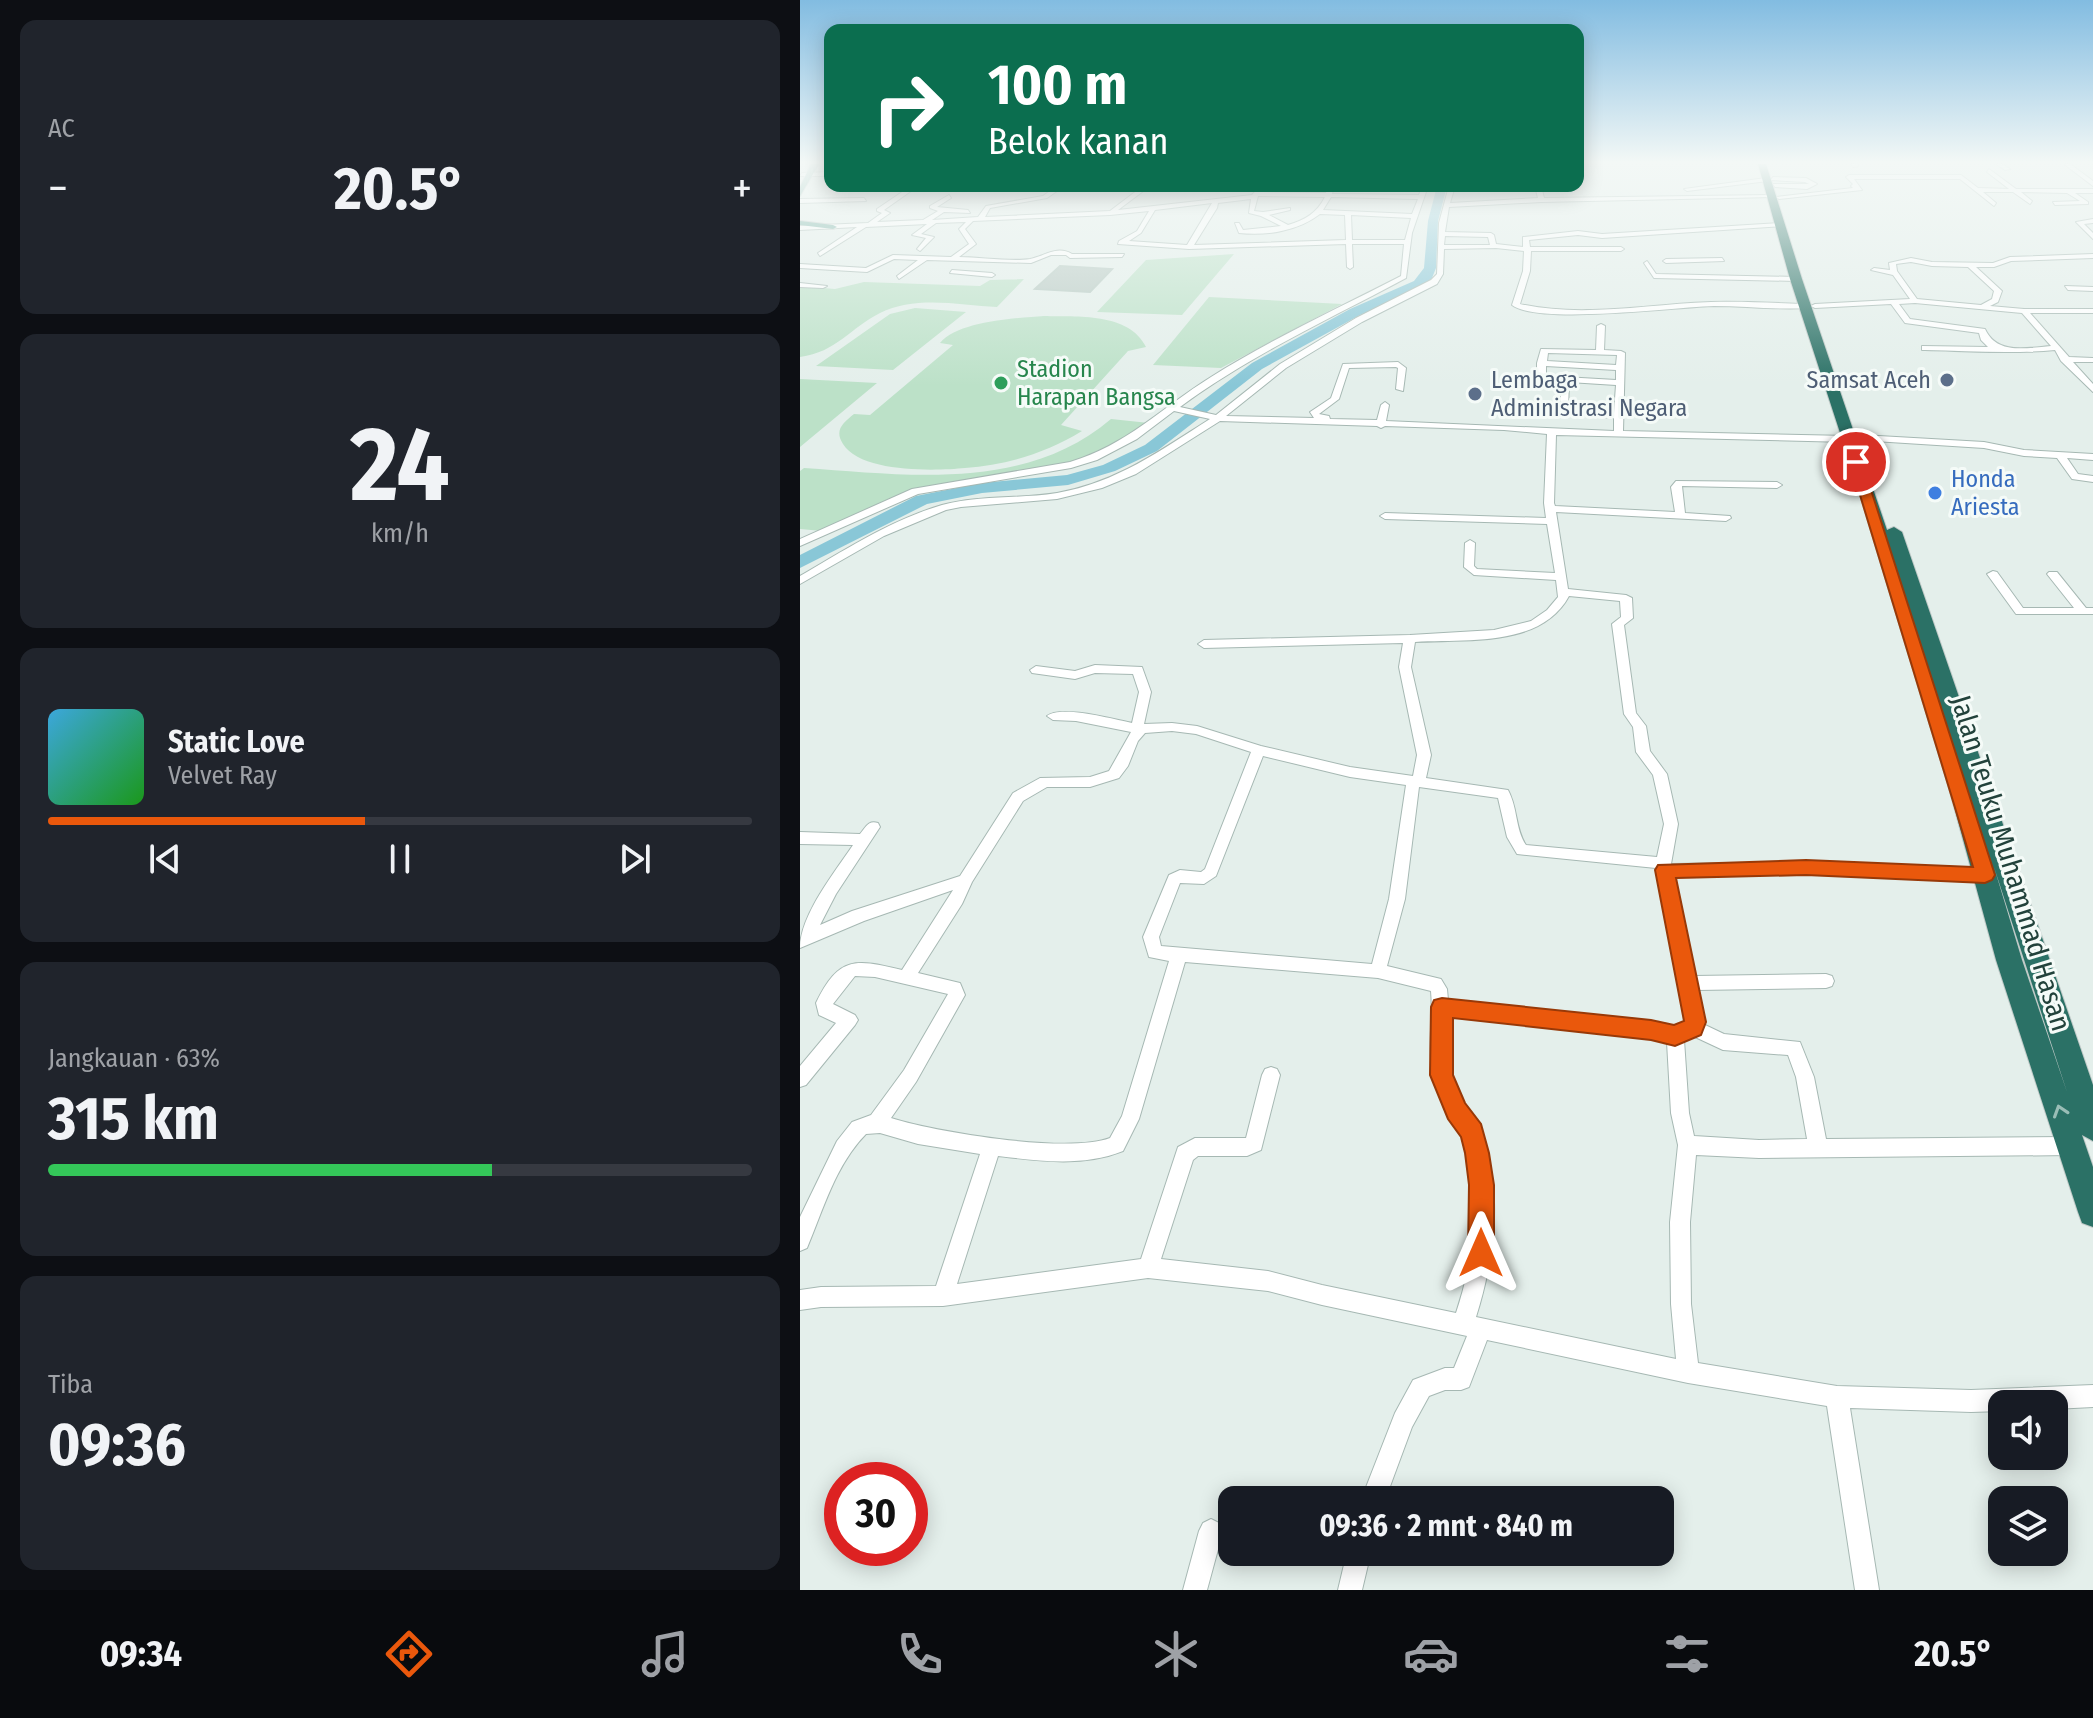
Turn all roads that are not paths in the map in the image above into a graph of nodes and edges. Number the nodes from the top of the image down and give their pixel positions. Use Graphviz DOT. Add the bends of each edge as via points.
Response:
graph roads {
  1 [pos="845,238"];
  2 [pos="930,238"];
  3 [pos="969,238"];
  4 [pos="1128,238"];
  5 [pos="1195,238"];
  6 [pos="1294,238"];
  7 [pos="1347,238"];
  8 [pos="1383,238"];
  9 [pos="1409,238"];
  10 [pos="1442,238"];
  11 [pos="1492,238"];
  12 [pos="1525,238"];
  13 [pos="1786,238"];
  14 [pos="1787,238"];
  15 [pos="1121,242"];
  16 [pos="1296,242"];
  17 [pos="1382,242"];
  18 [pos="1408,242"];
  19 [pos="1347,243"];
  20 [pos="1189,247"];
  21 [pos="1441,247"];
  22 [pos="1494,247"];
  23 [pos="920,249"];
  24 [pos="1527,249"];
  25 [pos="1621,249"];
  26 [pos="820,254"];
  27 [pos="1105,255"];
  28 [pos="1122,255"];
  29 [pos="2093,256"];
  30 [pos="2082,257"];
  31 [pos="926,258"];
  32 [pos="953,258"];
  33 [pos="1009,261"];
  34 [pos="1031,261"];
  35 [pos="1666,261"];
  36 [pos="1970,265"];
  37 [pos="800,266"];
  38 [pos="2093,266"];
  39 [pos="1350,267"];
  40 [pos="1646,267"];
  41 [pos="1874,270"];
  42 [pos="952,272"];
  43 [pos="1894,272"];
  44 [pos="1017,275"];
  45 [pos="1730,276"];
  46 [pos="899,277"];
  47 [pos="1796,279"];
  48 [pos="800,285"];
  49 [pos="823,286"];
  50 [pos="2068,288"];
  51 [pos="2093,289"];
  52 [pos="1915,301"];
  53 [pos="1894,303"];
  54 [pos="1947,304"];
  55 [pos="1747,305"];
  56 [pos="1810,306"];
  57 [pos="1981,308"];
  58 [pos="2024,311"];
  59 [pos="2093,311"];
  60 [pos="1753,319"];
  61 [pos="1964,320"];
  62 [pos="1601,326"];
  63 [pos="1925,348"];
  64 [pos="2055,348"];
  65 [pos="1600,352"];
  66 [pos="1989,352"];
  67 [pos="2064,359"];
  68 [pos="2093,360"];
  69 [pos="1541,363"];
  70 [pos="1619,368"];
  71 [pos="1565,380"];
  72 [pos="1620,383"];
  73 [pos="1400,389"];
  74 [pos="2093,389"];
  75 [pos="1385,405"];
  76 [pos="1180,410"];
  77 [pos="1618,416"];
  78 [pos="1214,417"];
  79 [pos="1382,422"];
  80 [pos="1552,432"];
  81 [pos="1618,432"];
  82 [pos="1855,438"];
  83 [pos="2060,455"];
  84 [pos="2093,457"];
  85 [pos="2093,479"];
  86 [pos="1777,485"];
  87 [pos="1550,515"];
  88 [pos="1680,515"];
  89 [pos="1385,516"];
  90 [pos="1726,518"];
  91 [pos="800,543"];
  92 [pos="1470,543"];
  93 [pos="1993,574"];
  94 [pos="2053,574"];
  95 [pos="1560,577"];
  96 [pos="800,581"];
  97 [pos="1564,592"];
  98 [pos="2088,611"];
  99 [pos="1410,639"];
  100 [pos="1204,644"];
  101 [pos="1036,670"];
  102 [pos="1933,672"];
  103 [pos="1053,716"];
  104 [pos="1139,728"];
  105 [pos="1259,750"];
  106 [pos="1416,781"];
  107 [pos="800,838"];
  108 [pos="1664,868"];
  109 [pos="1985,875"];
  110 [pos="965,880"];
  111 [pos="802,940"];
  112 [pos="1179,955"];
  113 [pos="1378,971"];
  114 [pos="906,978"];
  115 [pos="1826,981"];
  116 [pos="1689,983"];
  117 [pos="1442,1007"];
  118 [pos="1693,1028"];
  119 [pos="1675,1036"];
  120 [pos="1271,1075"];
  121 [pos="800,1079"];
  122 [pos="2092,1120"];
  123 [pos="876,1123"];
  124 [pos="1687,1145"];
  125 [pos="2071,1146"];
  126 [pos="992,1147"];
  127 [pos="1818,1149"];
  128 [pos="2093,1212"];
  129 [pos="800,1241"];
  130 [pos="1148,1268"];
  131 [pos="943,1296"];
  132 [pos="800,1300"];
  133 [pos="1472,1325"];
  134 [pos="1688,1372"];
  135 [pos="2093,1396"];
  136 [pos="1837,1397"];
  137 [pos="1378,1486"];
  138 [pos="1211,1531"];
  139 [pos="1356,1566"];
  140 [pos="1195,1590"];
  141 [pos="1350,1590"];
  142 [pos="1867,1590"];
  1 -- 26 [label="street"];
  2 -- 23 [label="street"];
  3 -- 32 [label="street" via="973,244"];
  4 -- 15 [label="street"];
  5 -- 20 [label="street"];
  6 -- 16 [label="street"];
  7 -- 19 [label="street"];
  8 -- 17 [label="street"];
  9 -- 18 [label="street"];
  10 -- 21 [label="street"];
  11 -- 22 [label="street"];
  12 -- 24 [label="street"];
  13 -- 47 [label="highway, Jalan Teuku Muhammad Hasan"];
  14 -- 56 [label="highway, Jalan Teuku Muhammad Hasan"];
  15 -- 20 [label="street"];
  15 -- 27 [label="street"];
  16 -- 19 [label="street"];
  16 -- 20 [label="street"];
  17 -- 18 [label="street"];
  17 -- 19 [label="street"];
  18 -- 76 [label="street" via="1401,279 1241,362 1211,380"];
  19 -- 39 [label="street"];
  21 -- 22 [label="street"];
  21 -- 78 [label="street" via="1440,274 1434,282 1283,366"];
  22 -- 24 [label="street"];
  24 -- 25 [label="street"];
  24 -- 55 [label="street" via="1530,265 1517,298 1519,307 1564,312"];
  27 -- 28 [label="street"];
  27 -- 34 [label="street" via="1053,252"];
  29 -- 30 [label="street"];
  30 -- 36 [label="street"];
  30 -- 38 [label="street"];
  31 -- 32 [label="street"];
  31 -- 37 [label="street" via="891,258 867,270"];
  31 -- 46 [label="street"];
  32 -- 33 [label="street"];
  33 -- 34 [label="street"];
  33 -- 42 [label="street" via="989,275"];
  34 -- 44 [label="street"];
  35 -- 45 [label="street" via="1721,257"];
  36 -- 43 [label="street" via="1911,260 1892,263"];
  36 -- 57 [label="street" via="1998,291 1995,300"];
  40 -- 45 [label="street" via="1656,276"];
  41 -- 43 [label="street"];
  43 -- 52 [label="street"];
  45 -- 47 [label="street"];
  47 -- 56 [label="highway, Jalan Teuku Muhammad Hasan"];
  48 -- 49 [label="street"];
  50 -- 51 [label="street"];
  52 -- 53 [label="street"];
  52 -- 54 [label="street"];
  53 -- 56 [label="street"];
  53 -- 61 [label="street" via="1908,321"];
  54 -- 57 [label="street"];
  54 -- 61 [label="street" via="1946,310"];
  55 -- 56 [label="street"];
  55 -- 60 [label="street"];
  56 -- 82 [label="highway, Jalan Teuku Muhammad Hasan"];
  57 -- 58 [label="street"];
  58 -- 59 [label="street"];
  58 -- 64 [label="street"];
  61 -- 66 [label="street" via="1983,332"];
  62 -- 65 [label="street"];
  63 -- 66 [label="street"];
  64 -- 66 [label="street"];
  64 -- 67 [label="street"];
  65 -- 69 [label="street" via="1547,350"];
  65 -- 70 [label="street" via="1621,353"];
  67 -- 68 [label="street"];
  67 -- 74 [label="street"];
  69 -- 70 [label="street"];
  69 -- 71 [label="street" via="1542,377"];
  70 -- 72 [label="street"];
  71 -- 72 [label="street"];
  71 -- 77 [label="street" via="1564,411"];
  72 -- 77 [label="street"];
  73 -- 79 [label="street" via="1401,366 1350,365 1344,368 1335,399 1313,415"];
  75 -- 79 [label="street"];
  76 -- 78 [label="street"];
  76 -- 91 [label="street" via="1094,458 915,491"];
  77 -- 81 [label="street"];
  78 -- 79 [label="street"];
  78 -- 96 [label="street" via="1133,472 1057,496 943,508 880,534"];
  79 -- 80 [label="street"];
  80 -- 81 [label="street"];
  80 -- 87 [label="street"];
  81 -- 82 [label="street"];
  82 -- 83 [label="street"];
  82 -- 102 [label="highway, Jalan Teuku Muhammad Hasan"];
  83 -- 84 [label="street"];
  83 -- 85 [label="street" via="2075,477"];
  86 -- 88 [label="street" via="1679,483"];
  87 -- 88 [label="street"];
  87 -- 89 [label="street"];
  87 -- 95 [label="street"];
  88 -- 90 [label="street"];
  92 -- 95 [label="street" via="1469,567 1474,572"];
  93 -- 98 [label="street" via="2020,612"];
  94 -- 98 [label="street"];
  95 -- 97 [label="street"];
  97 -- 99 [label="street" via="1559,606 1535,623 1486,636"];
  97 -- 108 [label="street" via="1626,598 1627,618 1618,624 1630,714 1639,726 1643,752 1660,774 1671,824"];
  99 -- 100 [label="street"];
  99 -- 106 [label="street" via="1405,667 1424,755"];
  101 -- 104 [label="street" via="1075,675 1095,669 1138,670 1145,692"];
  102 -- 109 [label="highway, Jalan Teuku Muhammad Hasan"];
  102 -- 122 [label="highway, Jalan Teuku Muhammad Hasan"];
  103 -- 104 [label="street"];
  104 -- 105 [label="street" via="1197,730"];
  104 -- 110 [label="street" via="1114,775 1090,782 1045,782 1018,797"];
  105 -- 106 [label="street"];
  105 -- 112 [label="street" via="1209,876 1180,876 1171,882 1151,937 1152,949"];
  106 -- 108 [label="street" via="1503,794 1514,840 1522,850 1647,860"];
  106 -- 113 [label="street" via="1397,899"];
  107 -- 111 [label="street" via="869,834"];
  108 -- 109 [label="street"];
  108 -- 116 [label="street"];
  125 -- 109 [label="highway, Jalan Teuku Muhammad Hasan, one-way"];
  110 -- 111 [label="street"];
  110 -- 114 [label="street"];
  112 -- 113 [label="street"];
  112 -- 126 [label="street" via="1130,1119 1116,1145 1097,1153"];
  113 -- 117 [label="street" via="1435,984"];
  114 -- 121 [label="street" via="860,967 842,975 825,1010 849,1020"];
  114 -- 123 [label="street" via="954,988 957,995"];
  115 -- 116 [label="street"];
  116 -- 118 [label="street"];
  117 -- 119 [label="street"];
  117 -- 133 [label="street" via="1442,1075 1456,1111 1472,1133 1482,1185"];
  118 -- 119 [label="street"];
  118 -- 127 [label="street" via="1723,1042 1794,1048"];
  119 -- 124 [label="street"];
  120 -- 130 [label="street" via="1254,1144 1187,1150"];
  123 -- 126 [label="street"];
  123 -- 129 [label="street" via="853,1133"];
  124 -- 127 [label="street"];
  124 -- 134 [label="street" via="1680,1222"];
  125 -- 127 [label="street"];
  125 -- 128 [label="highway, Jalan Teuku Muhammad Hasan"];
  126 -- 131 [label="street"];
  130 -- 131 [label="street"];
  130 -- 133 [label="street" via="1268,1281"];
  131 -- 132 [label="street"];
  133 -- 134 [label="street"];
  133 -- 137 [label="street" via="1461,1379 1421,1388"];
  134 -- 136 [label="street"];
  135 -- 136 [label="street" via="1971,1401"];
  136 -- 142 [label="street"];
  138 -- 140 [label="street"];
  139 -- 141 [label="street"];
}
